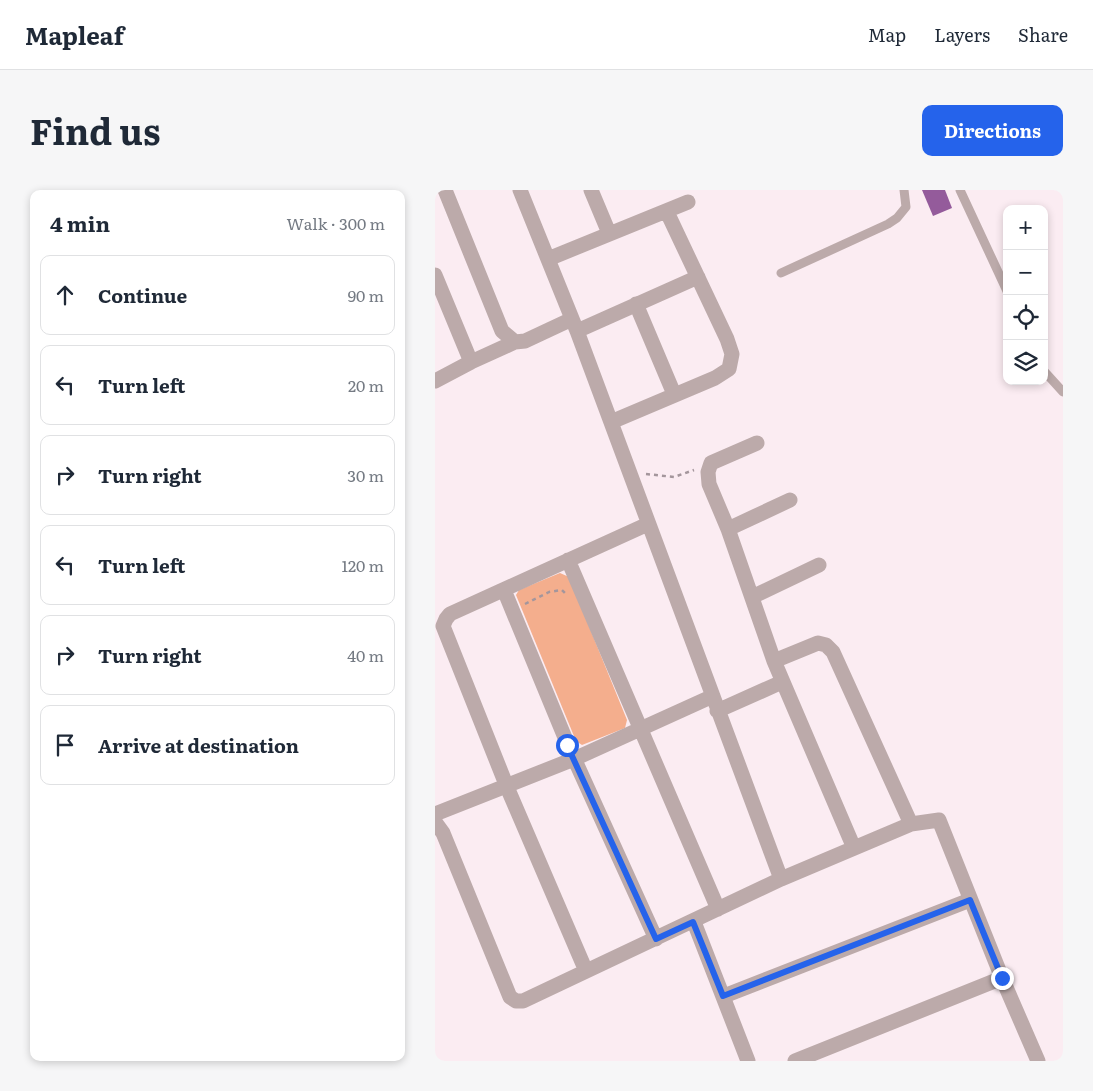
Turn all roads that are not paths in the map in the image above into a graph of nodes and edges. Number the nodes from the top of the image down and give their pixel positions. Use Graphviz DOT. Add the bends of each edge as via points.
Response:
graph roads {
  1 [pos="445,190"];
  2 [pos="520,190"];
  3 [pos="591,190"];
  4 [pos="904,190"];
  5 [pos="960,190"];
  6 [pos="688,202"];
  7 [pos="667,212"];
  8 [pos="609,233"];
  9 [pos="548,259"];
  10 [pos="781,273"];
  11 [pos="435,275"];
  12 [pos="698,277"];
  13 [pos="1003,282"];
  14 [pos="636,304"];
  15 [pos="574,325"];
  16 [pos="515,342"];
  17 [pos="471,362"];
  18 [pos="1048,375"];
  19 [pos="435,381"];
  20 [pos="1063,392"];
  21 [pos="674,394"];
  22 [pos="611,422"];
  23 [pos="757,442"];
  24 [pos="790,500"];
  25 [pos="649,524"];
  26 [pos="728,529"];
  27 [pos="568,560"];
  28 [pos="819,566"];
  29 [pos="504,590"];
  30 [pos="752,597"];
  31 [pos="773,660"];
  32 [pos="782,682"];
  33 [pos="713,696"];
  34 [pos="717,711"];
  35 [pos="641,728"];
  36 [pos="574,759"];
  37 [pos="507,787"];
  38 [pos="435,814"];
  39 [pos="911,824"];
  40 [pos="438,830"];
  41 [pos="854,848"];
  42 [pos="781,879"];
  43 [pos="970,900"];
  44 [pos="718,908"];
  45 [pos="693,922"];
  46 [pos="656,939"];
  47 [pos="586,971"];
  48 [pos="1002,978"];
  49 [pos="723,996"];
  50 [pos="1039,1059"];
  51 [pos="749,1061"];
  52 [pos="795,1061"];
  1 -- 16 [label="street" via="502,331"];
  2 -- 9 [label="street"];
  3 -- 8 [label="street"];
  4 -- 10 [label="lane" via="906,207 897,218"];
  5 -- 13 [label="lane"];
  6 -- 7 [label="street"];
  7 -- 8 [label="street"];
  7 -- 12 [label="street"];
  8 -- 9 [label="street"];
  9 -- 15 [label="street"];
  11 -- 17 [label="street"];
  12 -- 14 [label="street"];
  12 -- 21 [label="street" via="727,339 731,361 729,369 715,378"];
  14 -- 15 [label="street"];
  14 -- 21 [label="street"];
  15 -- 16 [label="street"];
  15 -- 22 [label="street"];
  16 -- 17 [label="street"];
  17 -- 19 [label="street"];
  18 -- 20 [label="lane"];
  21 -- 22 [label="street"];
  22 -- 25 [label="street"];
  23 -- 26 [label="street" via="711,463 709,484"];
  24 -- 26 [label="street"];
  25 -- 27 [label="street"];
  25 -- 33 [label="street"];
  26 -- 30 [label="street"];
  27 -- 29 [label="street"];
  27 -- 35 [label="street"];
  28 -- 30 [label="street"];
  29 -- 36 [label="street"];
  29 -- 37 [label="street" via="450,614 443,626"];
  30 -- 31 [label="street"];
  31 -- 32 [label="street"];
  31 -- 39 [label="street" via="818,643 833,652"];
  32 -- 34 [label="street"];
  32 -- 41 [label="street"];
  33 -- 34 [label="street"];
  33 -- 35 [label="street"];
  34 -- 42 [label="street"];
  35 -- 36 [label="street"];
  35 -- 44 [label="street"];
  36 -- 37 [label="street"];
  36 -- 46 [label="street"];
  37 -- 38 [label="street"];
  37 -- 47 [label="street"];
  39 -- 41 [label="street"];
  39 -- 43 [label="street" via="939,820"];
  40 -- 47 [label="street" via="510,997 523,1001"];
  41 -- 42 [label="street"];
  42 -- 44 [label="street"];
  43 -- 48 [label="street"];
  43 -- 49 [label="street"];
  44 -- 45 [label="street"];
  45 -- 46 [label="street"];
  45 -- 49 [label="street"];
  46 -- 47 [label="street"];
  48 -- 50 [label="street"];
  48 -- 52 [label="street"];
  49 -- 51 [label="street"];
}
